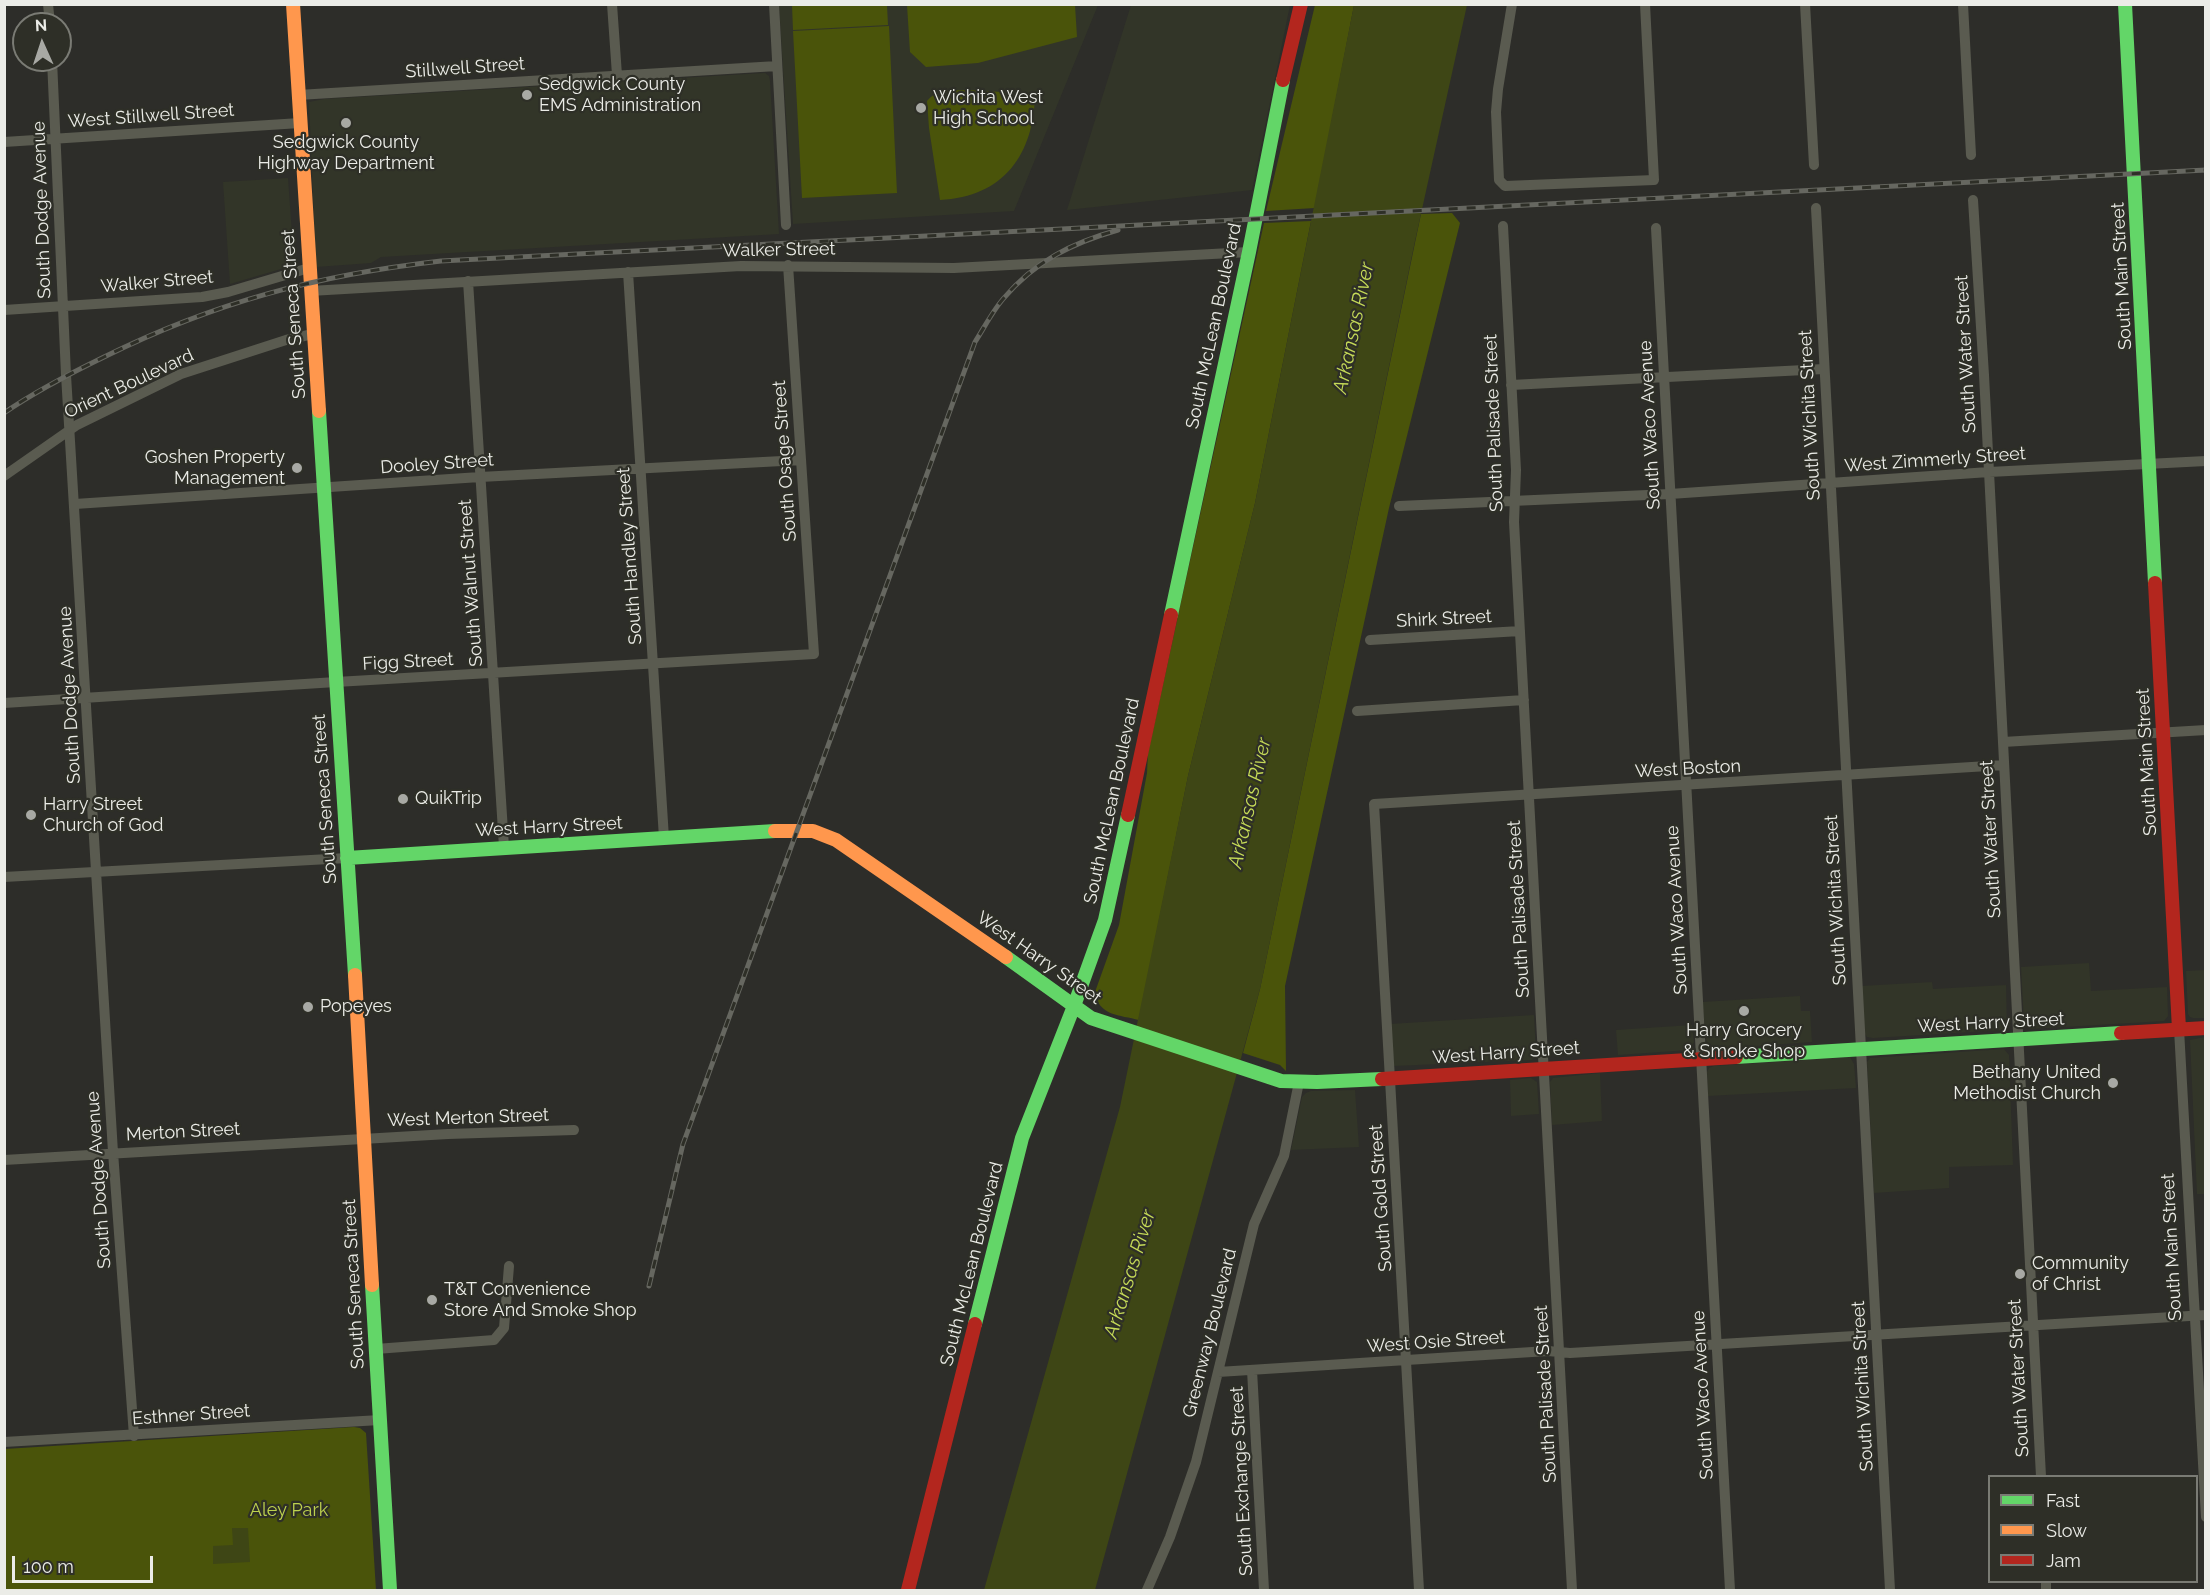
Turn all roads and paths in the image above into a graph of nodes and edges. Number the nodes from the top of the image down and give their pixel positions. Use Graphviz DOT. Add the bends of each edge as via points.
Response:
graph roads {
  1 [pos="293,4"];
  2 [pos="612,4"];
  3 [pos="774,4"];
  4 [pos="1301,4"];
  5 [pos="1512,4"];
  6 [pos="1645,4"];
  7 [pos="1805,4"];
  8 [pos="1963,4"];
  9 [pos="2125,4"];
  10 [pos="777,66"];
  11 [pos="53,72"];
  12 [pos="616,75"];
  13 [pos="298,95"];
  14 [pos="300,123"];
  15 [pos="56,138"];
  16 [pos="4,142"];
  17 [pos="1971,155"];
  18 [pos="1814,165"];
  19 [pos="1973,200"];
  20 [pos="1816,208"];
  21 [pos="786,225"];
  22 [pos="1503,226"];
  23 [pos="1656,228"];
  24 [pos="1249,252"];
  25 [pos="789,265"];
  26 [pos="309,268"];
  27 [pos="628,272"];
  28 [pos="468,281"];
  29 [pos="310,291"];
  30 [pos="63,306"];
  31 [pos="4,310"];
  32 [pos="313,334"];
  33 [pos="1824,369"];
  34 [pos="1664,379"];
  35 [pos="1511,385"];
  36 [pos="70,429"];
  37 [pos="801,460"];
  38 [pos="2205,461"];
  39 [pos="2150,464"];
  40 [pos="641,469"];
  41 [pos="1989,472"];
  42 [pos="4,476"];
  43 [pos="480,477"];
  44 [pos="1830,484"];
  45 [pos="323,489"];
  46 [pos="1670,494"];
  47 [pos="1515,502"];
  48 [pos="75,504"];
  49 [pos="1399,506"];
  50 [pos="1520,631"];
  51 [pos="1370,640"];
  52 [pos="814,654"];
  53 [pos="653,664"];
  54 [pos="493,674"];
  55 [pos="336,682"];
  56 [pos="87,699"];
  57 [pos="1524,700"];
  58 [pos="4,704"];
  59 [pos="1357,711"];
  60 [pos="2205,730"];
  61 [pos="2163,732"];
  62 [pos="2003,742"];
  63 [pos="2004,765"];
  64 [pos="1845,776"];
  65 [pos="1687,786"];
  66 [pos="1529,795"];
  67 [pos="1374,804"];
  68 [pos="664,838"];
  69 [pos="504,847"];
  70 [pos="347,858"];
  71 [pos="97,872"];
  72 [pos="4,877"];
  73 [pos="1074,1006"];
  74 [pos="2205,1028"];
  75 [pos="2179,1029"];
  76 [pos="2018,1039"];
  77 [pos="1861,1048"];
  78 [pos="1702,1059"];
  79 [pos="1544,1069"];
  80 [pos="1389,1079"];
  81 [pos="1299,1082"];
  82 [pos="573,1130"];
  83 [pos="364,1139"];
  84 [pos="113,1152"];
  85 [pos="4,1160"];
  86 [pos="509,1266"];
  87 [pos="2200,1315"];
  88 [pos="2033,1325"];
  89 [pos="1876,1335"];
  90 [pos="1716,1345"];
  91 [pos="376,1348"];
  92 [pos="1560,1352"];
  93 [pos="1407,1360"];
  94 [pos="1252,1370"];
  95 [pos="1218,1372"];
  96 [pos="380,1420"];
  97 [pos="134,1436"];
  98 [pos="4,1442"];
  99 [pos="2041,1475"];
  100 [pos="2205,1517"];
  101 [pos="390,1590"];
  102 [pos="908,1590"];
  103 [pos="1147,1590"];
  104 [pos="1264,1590"];
  105 [pos="1419,1590"];
  106 [pos="1572,1590"];
  107 [pos="1730,1590"];
  108 [pos="1890,1590"];
  1 -- 13 [label="street, South Seneca Street"];
  2 -- 12 [label="street"];
  3 -- 10 [label="street"];
  4 -- 24 [label="street, South McLean Boulevard"];
  5 -- 6 [label="street" via="1496,112 1499,180 1505,186 1654,180"];
  7 -- 18 [label="street"];
  8 -- 17 [label="street"];
  9 -- 39 [label="street, South Main Street"];
  10 -- 12 [label="street, Stillwell Street"];
  10 -- 21 [label="street"];
  11 -- 15 [label="street, South Dodge Avenue"];
  12 -- 13 [label="street, Stillwell Street"];
  13 -- 14 [label="street, South Seneca Street"];
  14 -- 15 [label="street, West Stillwell Street"];
  14 -- 26 [label="street, South Seneca Street"];
  15 -- 16 [label="street, West Stillwell Street"];
  15 -- 30 [label="street, South Dodge Avenue"];
  19 -- 41 [label="street, South Water Street"];
  20 -- 33 [label="street, South Wichita Street"];
  22 -- 35 [label="street, South Palisade Street"];
  23 -- 34 [label="street, South Waco Avenue"];
  24 -- 25 [label="street, Walker Street" via="954,268"];
  24 -- 73 [label="street, South McLean Boulevard" via="1106,920"];
  25 -- 27 [label="street, Walker Street"];
  25 -- 37 [label="street, South Osage Street"];
  26 -- 29 [label="street, South Seneca Street"];
  26 -- 30 [label="street, Walker Street" via="202,297"];
  27 -- 28 [label="street, Walker Street"];
  27 -- 40 [label="street, South Handley Street"];
  28 -- 29 [label="street, Walker Street"];
  28 -- 43 [label="street, South Walnut Street"];
  29 -- 32 [label="street, South Seneca Street"];
  30 -- 31 [label="street, Walker Street"];
  30 -- 36 [label="street, South Dodge Avenue"];
  32 -- 36 [label="street, Orient Boulevard" via="181,374"];
  32 -- 45 [label="street, South Seneca Street"];
  33 -- 34 [label="street"];
  33 -- 44 [label="street, South Wichita Street"];
  34 -- 35 [label="street"];
  34 -- 46 [label="street, South Waco Avenue"];
  35 -- 47 [label="street, South Palisade Street"];
  36 -- 42 [label="street, Orient Boulevard"];
  36 -- 48 [label="street, South Dodge Avenue"];
  37 -- 40 [label="street, Dooley Street"];
  37 -- 52 [label="street, South Osage Street"];
  38 -- 39 [label="street, West Zimmerly Street"];
  39 -- 41 [label="street, West Zimmerly Street"];
  39 -- 61 [label="street, South Main Street"];
  40 -- 43 [label="street, Dooley Street"];
  40 -- 53 [label="street, South Handley Street"];
  41 -- 44 [label="street, West Zimmerly Street"];
  41 -- 62 [label="street, South Water Street"];
  43 -- 45 [label="street, Dooley Street"];
  43 -- 54 [label="street, South Walnut Street"];
  44 -- 46 [label="street, West Zimmerly Street"];
  44 -- 64 [label="street, South Wichita Street"];
  45 -- 48 [label="street, Dooley Street"];
  45 -- 55 [label="street, South Seneca Street"];
  46 -- 47 [label="street, West Zimmerly Street"];
  46 -- 65 [label="street, South Waco Avenue"];
  47 -- 49 [label="street, West Zimmerly Street"];
  47 -- 50 [label="street, South Palisade Street"];
  48 -- 56 [label="street, South Dodge Avenue"];
  50 -- 51 [label="street, Shirk Street"];
  50 -- 57 [label="street, South Palisade Street"];
  52 -- 53 [label="street, Figg Street"];
  53 -- 54 [label="street, Figg Street"];
  53 -- 68 [label="street, South Handley Street"];
  54 -- 55 [label="street, Figg Street"];
  54 -- 69 [label="street, South Walnut Street"];
  55 -- 56 [label="street, Figg Street"];
  55 -- 70 [label="street, South Seneca Street"];
  56 -- 58 [label="street, Figg Street"];
  56 -- 71 [label="street, South Dodge Avenue"];
  57 -- 59 [label="street"];
  57 -- 66 [label="street, South Palisade Street"];
  60 -- 61 [label="street"];
  61 -- 62 [label="street"];
  61 -- 75 [label="street, South Main Street"];
  62 -- 63 [label="street, South Water Street"];
  63 -- 64 [label="street, West Boston"];
  63 -- 76 [label="street, South Water Street"];
  64 -- 65 [label="street, West Boston"];
  64 -- 77 [label="street, South Wichita Street"];
  65 -- 66 [label="street, West Boston"];
  65 -- 78 [label="street, South Waco Avenue"];
  66 -- 67 [label="street, West Boston"];
  66 -- 79 [label="street, South Palisade Street"];
  67 -- 80 [label="street, South Gold Street"];
  68 -- 69 [label="street, West Harry Street"];
  68 -- 73 [label="street, West Harry Street" via="798,830 836,840"];
  69 -- 70 [label="street, West Harry Street"];
  70 -- 71 [label="street, West Harry Street"];
  70 -- 83 [label="street, South Seneca Street"];
  71 -- 72 [label="street, West Harry Street"];
  71 -- 84 [label="street, South Dodge Avenue"];
  73 -- 81 [label="street, West Harry Street" via="1115,1028 1281,1081"];
  73 -- 102 [label="street, South McLean Boulevard" via="1022,1138"];
  74 -- 75 [label="street, West Harry Street"];
  75 -- 76 [label="street, West Harry Street"];
  75 -- 87 [label="street, South Main Street"];
  76 -- 77 [label="street, West Harry Street"];
  76 -- 88 [label="street, South Water Street"];
  77 -- 78 [label="street, West Harry Street"];
  77 -- 89 [label="street, South Wichita Street"];
  78 -- 79 [label="street, West Harry Street"];
  78 -- 90 [label="street, South Waco Avenue"];
  79 -- 80 [label="street, West Harry Street"];
  79 -- 92 [label="street, South Palisade Street"];
  80 -- 81 [label="street, West Harry Street"];
  80 -- 93 [label="street, South Gold Street"];
  81 -- 95 [label="street, Greenway Boulevard" via="1284,1156 1254,1224"];
  82 -- 83 [label="street, West Merton Street"];
  83 -- 84 [label="street, Merton Street"];
  83 -- 91 [label="street, South Seneca Street"];
  84 -- 85 [label="street, Merton Street"];
  84 -- 97 [label="street, South Dodge Avenue"];
  86 -- 91 [label="street" via="504,1328 494,1340"];
  87 -- 88 [label="street, West Osie Street"];
  87 -- 100 [label="street, South Main Street"];
  88 -- 89 [label="street, West Osie Street"];
  88 -- 99 [label="street, South Water Street"];
  89 -- 90 [label="street, West Osie Street"];
  89 -- 108 [label="street, South Wichita Street"];
  90 -- 92 [label="street, West Osie Street"];
  90 -- 107 [label="street, South Waco Avenue"];
  91 -- 96 [label="street, South Seneca Street"];
  92 -- 93 [label="street, West Osie Street"];
  92 -- 106 [label="street, South Palisade Street"];
  93 -- 94 [label="street, West Osie Street"];
  93 -- 105 [label="street, South Gold Street"];
  94 -- 95 [label="street, West Osie Street"];
  94 -- 104 [label="street, South Exchange Street"];
  95 -- 103 [label="street, Greenway Boulevard" via="1196,1462"];
  96 -- 97 [label="street, Esthner Street"];
  96 -- 101 [label="street, South Seneca Street"];
  97 -- 98 [label="street, Esthner Street"];
}
